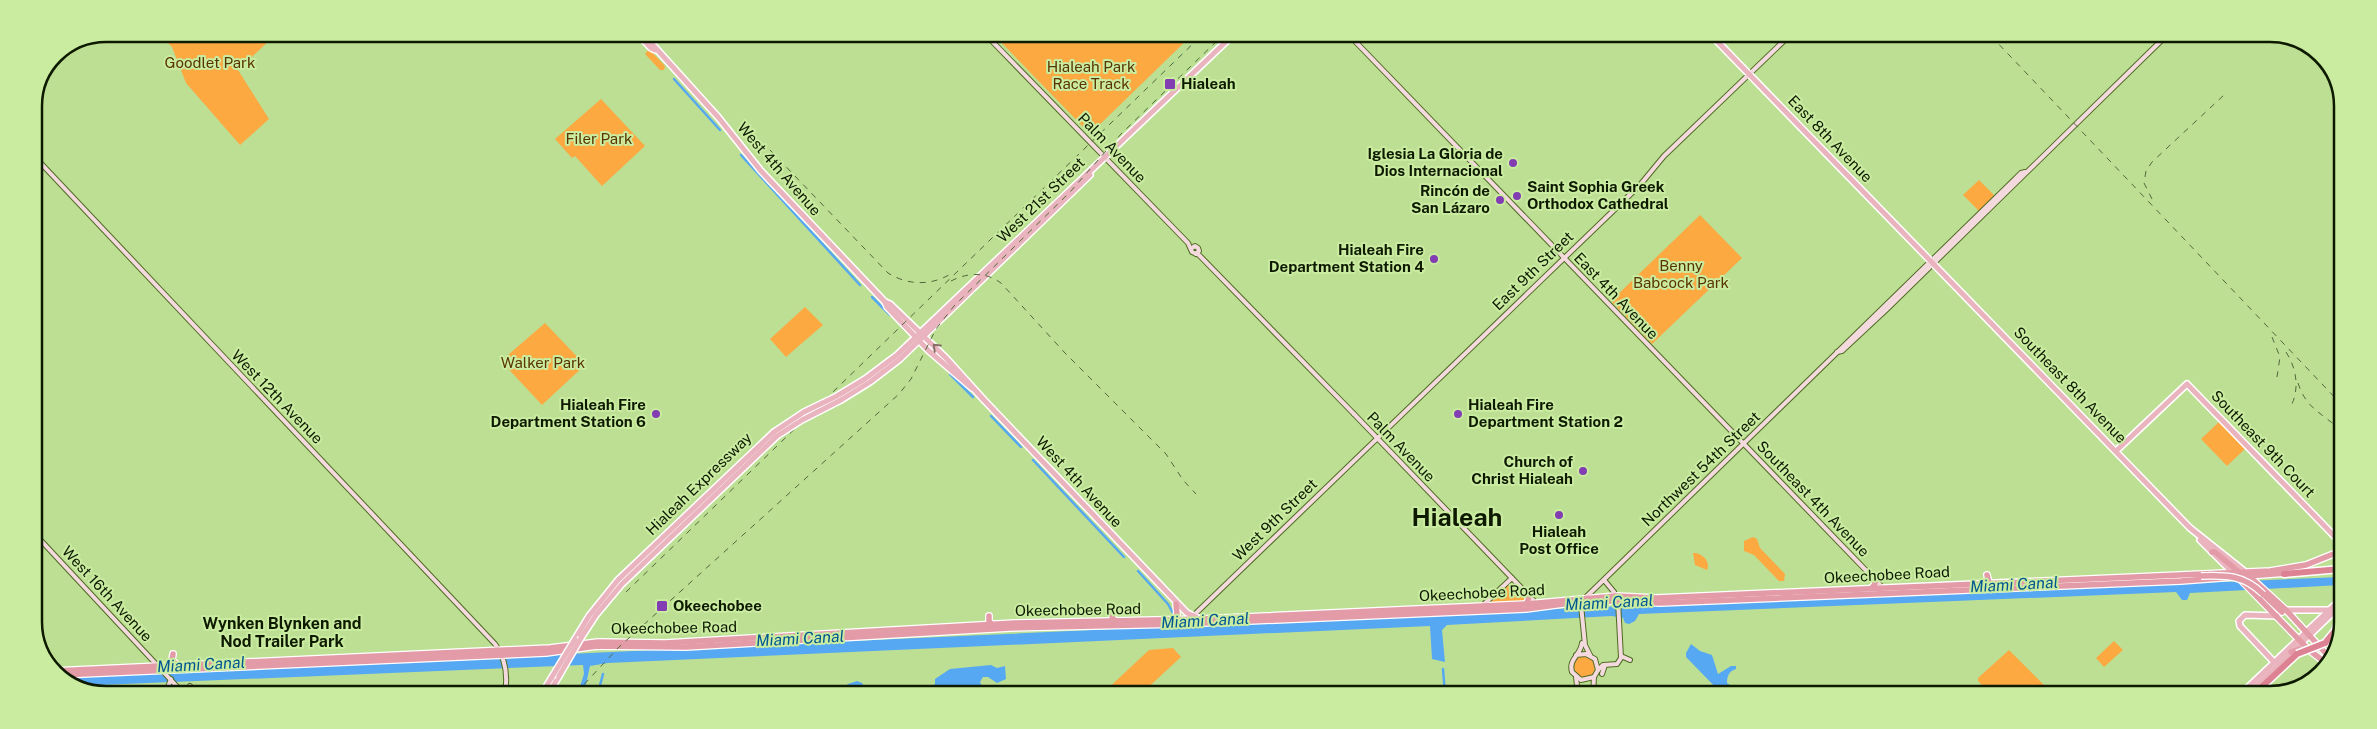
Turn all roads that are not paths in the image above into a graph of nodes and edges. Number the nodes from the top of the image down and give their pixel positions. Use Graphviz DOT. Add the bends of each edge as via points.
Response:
graph roads {
  1 [pos="646,42"];
  2 [pos="649,42"];
  3 [pos="993,42"];
  4 [pos="1225,42"];
  5 [pos="1355,42"];
  6 [pos="1718,42"];
  7 [pos="1783,42"];
  8 [pos="2160,42"];
  9 [pos="655,50"];
  10 [pos="1749,73"];
  11 [pos="1105,158"];
  12 [pos="42,165"];
  13 [pos="2025,172"];
  14 [pos="1980,216"];
  15 [pos="1564,258"];
  16 [pos="1932,262"];
  17 [pos="885,302"];
  18 [pos="1884,306"];
  19 [pos="1867,327"];
  20 [pos="922,334"];
  21 [pos="917,339"];
  22 [pos="1837,352"];
  23 [pos="972,388"];
  24 [pos="776,434"];
  25 [pos="1377,438"];
  26 [pos="1743,444"];
  27 [pos="2116,451"];
  28 [pos="2190,528"];
  29 [pos="2334,536"];
  30 [pos="43,543"];
  31 [pos="2212,552"];
  32 [pos="2334,556"];
  33 [pos="2334,556"];
  34 [pos="2225,566"];
  35 [pos="2334,570"];
  36 [pos="2223,572"];
  37 [pos="2232,572"];
  38 [pos="2284,574"];
  39 [pos="1987,575"];
  40 [pos="2241,575"];
  41 [pos="1512,578"];
  42 [pos="2101,578"];
  43 [pos="2257,578"];
  44 [pos="1875,579"];
  45 [pos="1604,580"];
  46 [pos="1989,583"];
  47 [pos="1978,584"];
  48 [pos="1872,588"];
  49 [pos="1967,589"];
  50 [pos="1885,590"];
  51 [pos="2264,591"];
  52 [pos="1789,592"];
  53 [pos="1168,593"];
  54 [pos="1529,596"];
  55 [pos="1780,597"];
  56 [pos="1617,601"];
  57 [pos="1583,603"];
  58 [pos="1176,604"];
  59 [pos="1527,604"];
  60 [pos="1536,604"];
  61 [pos="2334,605"];
  62 [pos="1482,606"];
  63 [pos="1542,607"];
  64 [pos="2286,610"];
  65 [pos="2329,610"];
  66 [pos="1384,611"];
  67 [pos="2334,611"];
  68 [pos="1454,612"];
  69 [pos="2312,612"];
  70 [pos="1113,613"];
  71 [pos="2334,615"];
  72 [pos="989,616"];
  73 [pos="1375,616"];
  74 [pos="2277,616"];
  75 [pos="1173,620"];
  76 [pos="1115,621"];
  77 [pos="1187,621"];
  78 [pos="2321,621"];
  79 [pos="1067,622"];
  80 [pos="1104,622"];
  81 [pos="2297,622"];
  82 [pos="1582,624"];
  83 [pos="992,625"];
  84 [pos="979,626"];
  85 [pos="1012,626"];
  86 [pos="1095,626"];
  87 [pos="1058,627"];
  88 [pos="928,630"];
  89 [pos="970,631"];
  90 [pos="2334,633"];
  91 [pos="935,634"];
  92 [pos="2307,634"];
  93 [pos="2300,640"];
  94 [pos="423,647"];
  95 [pos="2309,650"];
  96 [pos="2294,653"];
  97 [pos="173,654"];
  98 [pos="414,654"];
  99 [pos="426,654"];
  100 [pos="502,654"];
  101 [pos="2326,654"];
  102 [pos="1590,655"];
  103 [pos="1621,655"];
  104 [pos="1576,656"];
  105 [pos="405,659"];
  106 [pos="1630,660"];
  107 [pos="2322,661"];
  108 [pos="2274,662"];
  109 [pos="177,665"];
  110 [pos="1605,665"];
  111 [pos="162,670"];
  112 [pos="1598,670"];
  113 [pos="2274,670"];
  114 [pos="64,671"];
  115 [pos="1602,674"];
  116 [pos="70,675"];
  117 [pos="1576,677"];
  118 [pos="1594,677"];
  119 [pos="2251,684"];
  120 [pos="174,686"];
  121 [pos="505,686"];
  122 [pos="546,686"];
  123 [pos="553,686"];
  124 [pos="1577,686"];
  125 [pos="1593,686"];
  126 [pos="2258,686"];
  127 [pos="2259,686"];
  1 -- 9 [label="main road, West 4th Avenue"];
  2 -- 9 [label="main road, West 4th Avenue"];
  3 -- 11 [label="main road, Palm Avenue"];
  4 -- 11 [label="main road, West 21st Street"];
  5 -- 15 [label="main road, East 4th Avenue"];
  6 -- 10 [label="main road, East 8th Avenue"];
  7 -- 10 [label="main road, East 9th Street"];
  8 -- 13 [label="main road, Northwest 54th Street"];
  9 -- 17 [label="main road, West 4th Avenue" via="713,112 781,193"];
  10 -- 15 [label="main road, East 9th Street"];
  10 -- 16 [label="main road, East 8th Avenue"];
  11 -- 20 [label="main road, West 21st Street"];
  11 -- 25 [label="main road, Palm Avenue" via="1193,247 1192,252 1197,253"];
  12 -- 100 [label="main road, West 12th Avenue"];
  13 -- 14 [label="main road, Northwest 54th Street"];
  13 -- 14 [label="main road, Northwest 54th Street"];
  14 -- 16 [label="main road, Northwest 54th Street"];
  14 -- 16 [label="main road, Northwest 54th Street"];
  15 -- 25 [label="main road, East 9th Street"];
  15 -- 26 [label="main road, East 4th Avenue"];
  16 -- 18 [label="main road, Northwest 54th Street"];
  16 -- 19 [label="main road, Northwest 54th Street"];
  16 -- 27 [label="main road, Southeast 8th Avenue"];
  17 -- 20 [label="main road, West 4th Avenue"];
  17 -- 21 [label="main road, West 4th Avenue"];
  18 -- 19 [label="main road"];
  18 -- 22 [label="main road, Northwest 54th Street"];
  19 -- 22 [label="main road, Northwest 54th Street"];
  20 -- 21 [label="main road, West 21st Street"];
  23 -- 20 [label="main road, West 4th Avenue, one-way" via="969,381"];
  21 -- 23 [label="main road, West 4th Avenue"];
  21 -- 24 [label="main road, Hialeah Expressway, bridge" via="839,398 798,416"];
  22 -- 26 [label="main road, Northwest 54th Street"];
  23 -- 53 [label="main road, West 4th Avenue"];
  24 -- 122 [label="main road, Hialeah Expressway, bridge" via="618,580 589,616"];
  24 -- 123 [label="main road, Hialeah Expressway, bridge" via="622,584 596,615"];
  25 -- 41 [label="main road, Palm Avenue"];
  25 -- 77 [label="main road, West 9th Street"];
  26 -- 44 [label="main road, Southeast 4th Avenue"];
  26 -- 45 [label="main road, Northwest 54th Street"];
  27 -- 28 [label="main road, Southeast 8th Avenue"];
  27 -- 29 [label="main road, Southeast 9th Court" via="2187,384"];
  28 -- 31 [label="main road"];
  28 -- 40 [label="main road"];
  30 -- 111 [label="main road, West 16th Avenue"];
  31 -- 34 [label="main road"];
  31 -- 40 [label="highway"];
  32 -- 40 [label="highway, Okeechobee Road" via="2298,566"];
  33 -- 38 [label="highway, Okeechobee Road"];
  34 -- 36 [label="highway"];
  34 -- 37 [label="main road"];
  35 -- 38 [label="highway"];
  36 -- 37 [label="highway, Okeechobee Road"];
  36 -- 42 [label="highway, Okeechobee Road"];
  37 -- 40 [label="highway, Okeechobee Road"];
  38 -- 43 [label="highway, Okeechobee Road"];
  39 -- 46 [label="highway"];
  40 -- 43 [label="highway"];
  40 -- 49 [label="highway, Okeechobee Road"];
  40 -- 74 [label="highway, bridge"];
  41 -- 54 [label="main road, Palm Avenue"];
  41 -- 62 [label="main road"];
  42 -- 46 [label="highway, Okeechobee Road"];
  42 -- 51 [label="highway, bridge" via="2225,575 2238,577"];
  43 -- 51 [label="highway"];
  44 -- 48 [label="highway"];
  44 -- 50 [label="main road, Southeast 4th Avenue"];
  45 -- 56 [label="main road"];
  45 -- 57 [label="main road, Northwest 54th Street"];
  46 -- 47 [label="highway, Okeechobee Road"];
  47 -- 49 [label="highway"];
  47 -- 50 [label="highway, Okeechobee Road"];
  48 -- 50 [label="highway, Okeechobee Road"];
  48 -- 52 [label="highway, Okeechobee Road"];
  49 -- 50 [label="highway, Okeechobee Road" via="1897,596"];
  50 -- 55 [label="highway, Okeechobee Road"];
  51 -- 64 [label="highway"];
  51 -- 92 [label="highway" via="2301,632"];
  52 -- 55 [label="highway"];
  52 -- 56 [label="highway, Okeechobee Road"];
  53 -- 58 [label="main road, West 4th Avenue"];
  53 -- 77 [label="main road, West 4th Avenue"];
  54 -- 59 [label="highway"];
  54 -- 60 [label="main road, Palm Avenue"];
  55 -- 56 [label="highway, Okeechobee Road"];
  56 -- 57 [label="highway, Okeechobee Road"];
  56 -- 103 [label="main road"];
  57 -- 60 [label="highway, Okeechobee Road"];
  57 -- 63 [label="highway, Okeechobee Road"];
  57 -- 82 [label="main road"];
  58 -- 75 [label="highway" via="1177,614"];
  58 -- 77 [label="main road, West 4th Avenue"];
  59 -- 60 [label="highway, Okeechobee Road"];
  59 -- 62 [label="highway, Okeechobee Road"];
  60 -- 63 [label="highway"];
  61 -- 65 [label="main road"];
  62 -- 66 [label="highway, Okeechobee Road"];
  62 -- 68 [label="highway"];
  63 -- 68 [label="highway, Okeechobee Road"];
  64 -- 69 [label="main road"];
  64 -- 81 [label="highway"];
  65 -- 67 [label="main road"];
  65 -- 69 [label="main road"];
  65 -- 78 [label="main road"];
  66 -- 73 [label="highway"];
  66 -- 77 [label="highway, Okeechobee Road"];
  68 -- 73 [label="highway, Okeechobee Road"];
  69 -- 78 [label="main road"];
  69 -- 81 [label="main road" via="2298,615"];
  70 -- 76 [label="highway"];
  71 -- 78 [label="main road"];
  72 -- 83 [label="highway"];
  73 -- 77 [label="highway, Okeechobee Road"];
  74 -- 93 [label="highway"];
  74 -- 108 [label="main road" via="2254,614 2239,619 2240,626"];
  75 -- 76 [label="highway, Okeechobee Road"];
  75 -- 77 [label="highway, Okeechobee Road"];
  76 -- 80 [label="highway, Okeechobee Road"];
  77 -- 86 [label="highway, Okeechobee Road"];
  78 -- 92 [label="main road"];
  79 -- 80 [label="highway, Okeechobee Road"];
  79 -- 85 [label="highway, Okeechobee Road"];
  79 -- 87 [label="highway"];
  80 -- 86 [label="highway"];
  81 -- 92 [label="highway"];
  82 -- 102 [label="main road" via="1585,646"];
  82 -- 104 [label="main road" via="1582,647"];
  83 -- 84 [label="highway, Okeechobee Road"];
  83 -- 85 [label="highway, Okeechobee Road"];
  84 -- 88 [label="highway, Okeechobee Road"];
  84 -- 89 [label="highway"];
  85 -- 87 [label="highway, Okeechobee Road"];
  85 -- 89 [label="highway, Okeechobee Road"];
  86 -- 87 [label="highway, Okeechobee Road"];
  88 -- 91 [label="highway"];
  88 -- 100 [label="highway, Okeechobee Road" via="665,643 598,642"];
  89 -- 91 [label="highway, Okeechobee Road"];
  90 -- 96 [label="highway, bridge" via="2325,643"];
  91 -- 100 [label="highway, Okeechobee Road" via="686,647 598,646 546,653"];
  92 -- 93 [label="main road"];
  92 -- 101 [label="highway"];
  93 -- 95 [label="highway"];
  93 -- 96 [label="main road"];
  93 -- 108 [label="main road"];
  94 -- 99 [label="highway"];
  95 -- 96 [label="highway" via="2300,649"];
  95 -- 107 [label="highway"];
  96 -- 113 [label="main road"];
  96 -- 127 [label="highway"];
  97 -- 109 [label="highway" via="172,660"];
  98 -- 99 [label="highway, Okeechobee Road"];
  98 -- 105 [label="highway"];
  98 -- 109 [label="highway, Okeechobee Road"];
  99 -- 100 [label="highway, Okeechobee Road"];
  100 -- 105 [label="highway, Okeechobee Road"];
  100 -- 121 [label="main road"];
  102 -- 104 [label="main road"];
  102 -- 112 [label="main road" via="1596,660"];
  103 -- 106 [label="main road"];
  103 -- 110 [label="main road" via="1619,663"];
  104 -- 117 [label="main road" via="1570,668"];
  105 -- 111 [label="highway, Okeechobee Road"];
  108 -- 113 [label="main road"];
  108 -- 119 [label="main road"];
  109 -- 111 [label="highway, Okeechobee Road"];
  110 -- 112 [label="main road"];
  110 -- 115 [label="main road"];
  111 -- 114 [label="highway, Okeechobee Road"];
  111 -- 116 [label="highway, Okeechobee Road"];
  111 -- 120 [label="main road, West 16th Avenue"];
  112 -- 118 [label="main road"];
  113 -- 126 [label="main road"];
  117 -- 118 [label="main road" via="1585,680"];
  117 -- 124 [label="main road"];
  118 -- 125 [label="main road"];
}
